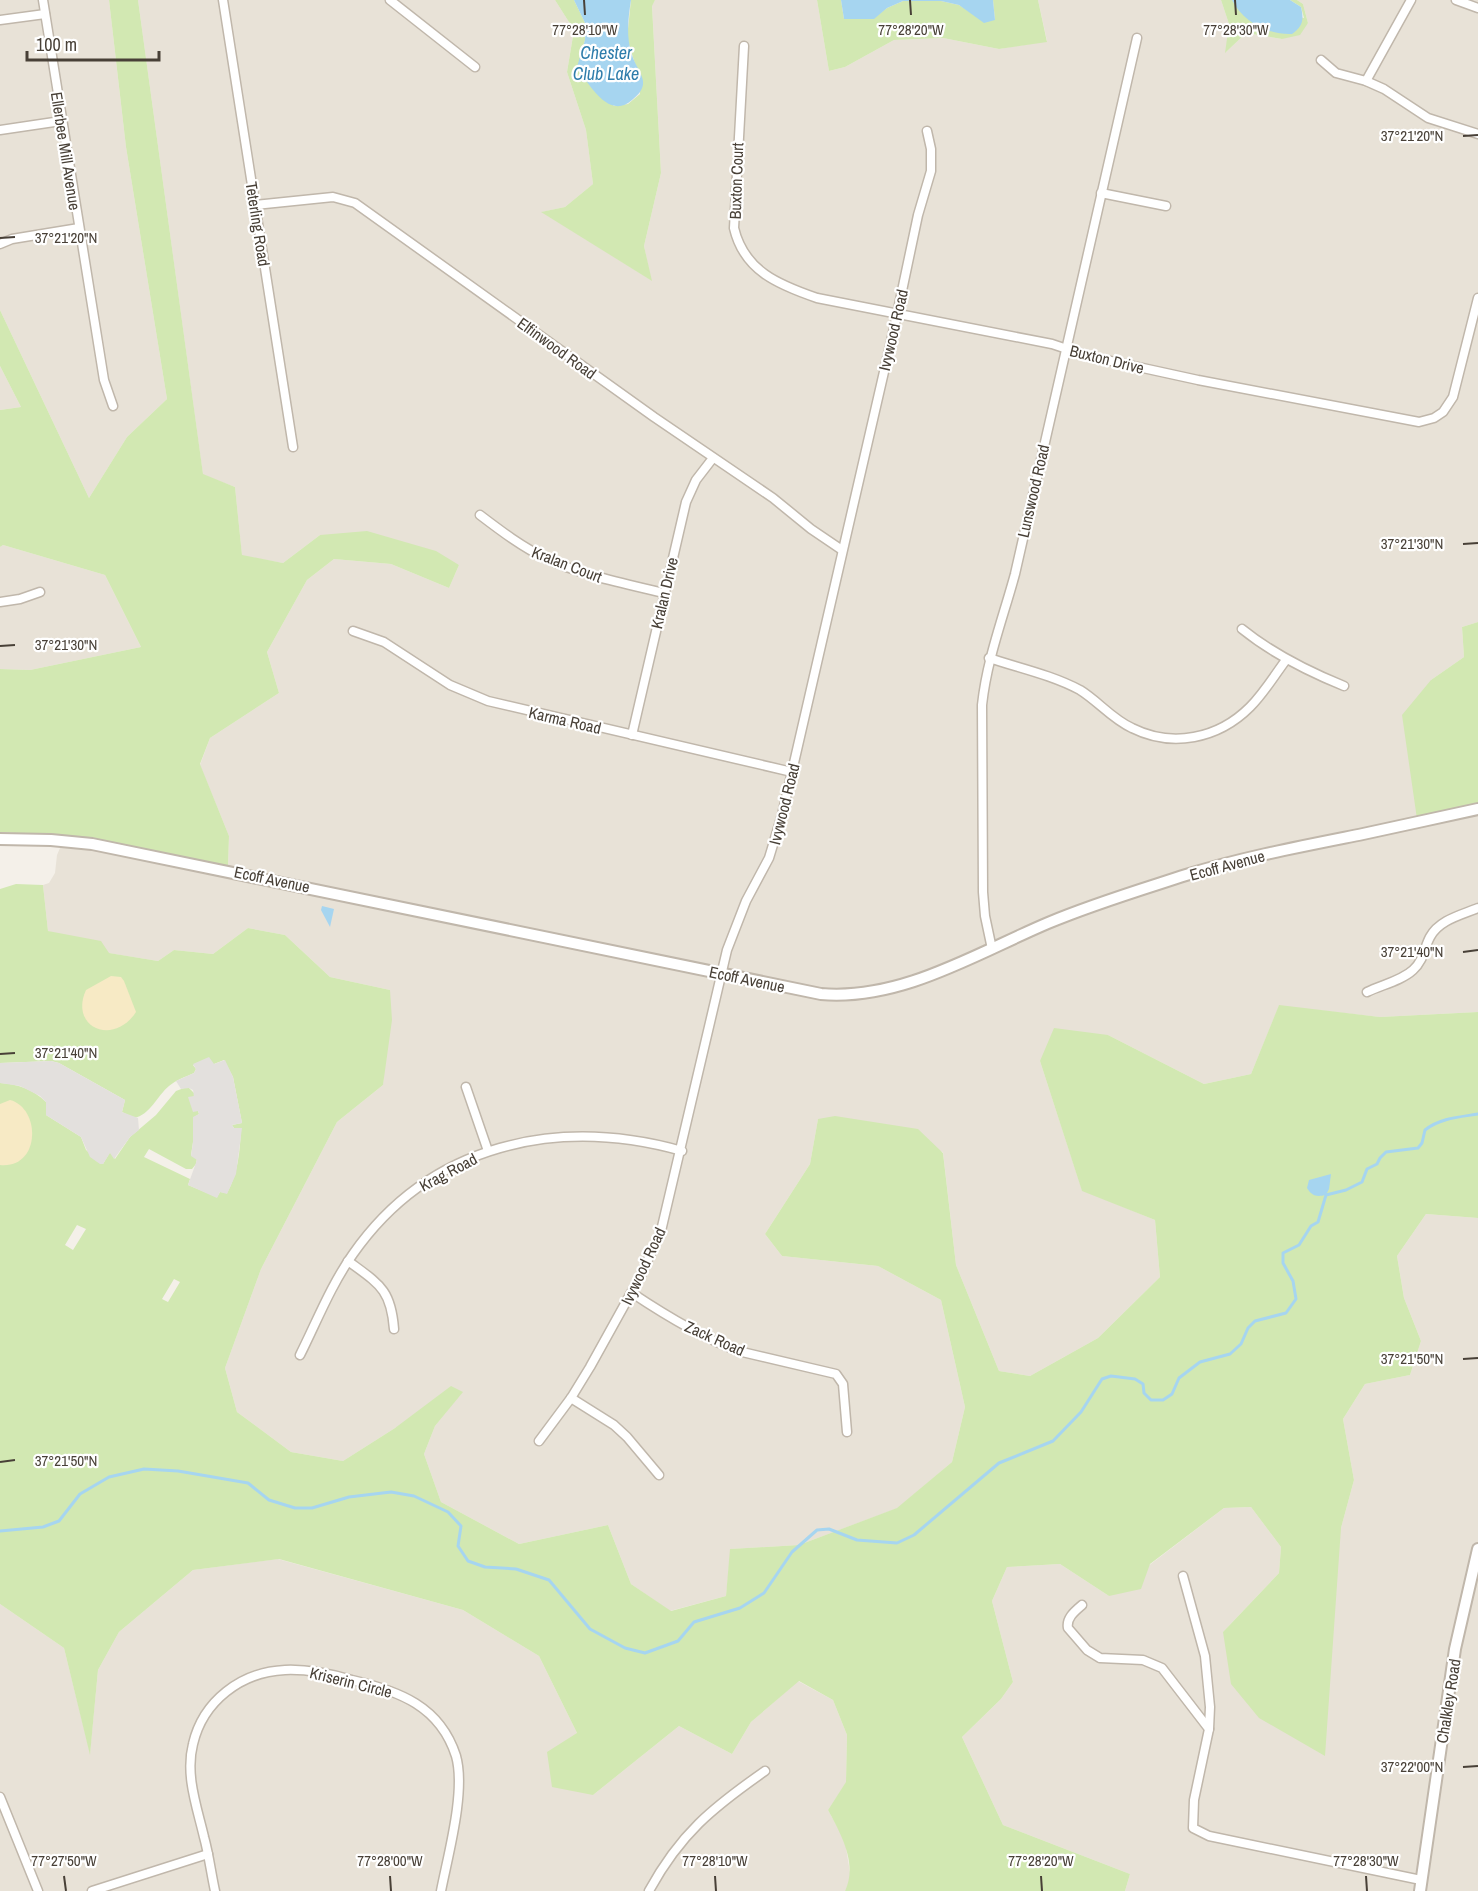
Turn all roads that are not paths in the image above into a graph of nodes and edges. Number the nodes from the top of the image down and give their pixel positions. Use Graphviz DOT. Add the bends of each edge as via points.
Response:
graph roads {
  1 [pos="43,0"];
  2 [pos="224,0"];
  3 [pos="390,0"];
  4 [pos="1412,0"];
  5 [pos="1456,0"];
  6 [pos="1478,8"];
  7 [pos="45,14"];
  8 [pos="0,20"];
  9 [pos="1137,38"];
  10 [pos="744,46"];
  11 [pos="1321,60"];
  12 [pos="476,68"];
  13 [pos="1366,81"];
  14 [pos="61,121"];
  15 [pos="0,130"];
  16 [pos="927,131"];
  17 [pos="1478,134"];
  18 [pos="1101,193"];
  19 [pos="255,205"];
  20 [pos="1166,206"];
  21 [pos="79,228"];
  22 [pos="0,244"];
  23 [pos="1478,298"];
  24 [pos="897,313"];
  25 [pos="1066,348"];
  26 [pos="113,406"];
  27 [pos="293,447"];
  28 [pos="713,458"];
  29 [pos="480,515"];
  30 [pos="842,550"];
  31 [pos="40,592"];
  32 [pos="663,593"];
  33 [pos="0,602"];
  34 [pos="1242,629"];
  35 [pos="353,630"];
  36 [pos="989,658"];
  37 [pos="1286,660"];
  38 [pos="1344,686"];
  39 [pos="632,735"];
  40 [pos="792,772"];
  41 [pos="1478,809"];
  42 [pos="0,839"];
  43 [pos="1478,908"];
  44 [pos="992,949"];
  45 [pos="721,974"];
  46 [pos="1366,992"];
  47 [pos="466,1087"];
  48 [pos="681,1151"];
  49 [pos="488,1152"];
  50 [pos="348,1261"];
  51 [pos="632,1293"];
  52 [pos="394,1329"];
  53 [pos="300,1355"];
  54 [pos="571,1398"];
  55 [pos="847,1432"];
  56 [pos="539,1442"];
  57 [pos="659,1474"];
  58 [pos="1478,1549"];
  59 [pos="1183,1576"];
  60 [pos="1082,1605"];
  61 [pos="1209,1729"];
  62 [pos="765,1772"];
  63 [pos="0,1797"];
  64 [pos="208,1854"];
  65 [pos="1420,1885"];
  66 [pos="38,1891"];
  67 [pos="92,1891"];
  68 [pos="215,1891"];
  69 [pos="441,1891"];
  70 [pos="649,1891"];
  1 -- 7 [label="street, Ellerbee Mill Avenue"];
  2 -- 19 [label="street, Teterling Road"];
  3 -- 12 [label="street"];
  4 -- 13 [label="street"];
  5 -- 6 [label="street"];
  7 -- 8 [label="street"];
  7 -- 14 [label="street, Ellerbee Mill Avenue"];
  9 -- 18 [label="street, Lunswood Road"];
  10 -- 24 [label="street, Buxton Court" via="734,217 742,250 758,269 798,291"];
  11 -- 13 [label="street" via="1336,73"];
  13 -- 17 [label="street" via="1428,118"];
  14 -- 15 [label="street"];
  14 -- 21 [label="street, Ellerbee Mill Avenue"];
  16 -- 24 [label="street, Ivywood Road" via="931,171"];
  18 -- 20 [label="street"];
  18 -- 25 [label="street, Lunswood Road"];
  19 -- 27 [label="street, Teterling Road"];
  19 -- 28 [label="street, Elfinwood Road" via="325,197 355,203"];
  21 -- 22 [label="street"];
  21 -- 26 [label="street, Ellerbee Mill Avenue" via="104,380"];
  23 -- 25 [label="street, Buxton Drive" via="1453,397 1443,412 1419,422 1115,362"];
  24 -- 25 [label="street, Buxton Drive"];
  24 -- 30 [label="street, Ivywood Road"];
  25 -- 36 [label="street, Lunswood Road" via="1015,574"];
  28 -- 30 [label="street, Elfinwood Road"];
  28 -- 32 [label="street, Kralan Drive" via="686,502"];
  29 -- 32 [label="street, Kralan Court" via="523,546 567,567"];
  30 -- 40 [label="street, Ivywood Road"];
  31 -- 33 [label="street"];
  32 -- 39 [label="street, Kralan Drive"];
  34 -- 37 [label="street"];
  35 -- 39 [label="street, Karma Road" via="384,642 450,685 488,701"];
  36 -- 37 [label="street" via="1068,685 1131,728 1173,739 1214,732 1237,718 1261,695"];
  36 -- 44 [label="street, Lunswood Road" via="982,705 983,892"];
  37 -- 38 [label="street"];
  39 -- 40 [label="street, Karma Road"];
  40 -- 45 [label="street, Ivywood Road" via="776,840 736,925"];
  41 -- 44 [label="street, Ecoff Avenue" via="1217,866 1079,911"];
  42 -- 45 [label="street, Ecoff Avenue" via="92,843"];
  43 -- 46 [label="street" via="1436,928 1413,970"];
  44 -- 45 [label="street, Ecoff Avenue" via="909,982 852,995 821,994"];
  45 -- 48 [label="street, Ivywood Road"];
  47 -- 49 [label="street"];
  48 -- 49 [label="street, Krag Road" via="631,1139 585,1136 534,1140"];
  48 -- 51 [label="street, Ivywood Road" via="661,1231"];
  49 -- 50 [label="street, Krag Road" via="440,1172 405,1197 371,1230"];
  50 -- 52 [label="street" via="386,1294"];
  50 -- 53 [label="street, Krag Road"];
  51 -- 54 [label="street, Ivywood Road"];
  51 -- 55 [label="street, Zack Road" via="724,1346 836,1374 843,1384"];
  54 -- 56 [label="street, Ivywood Road"];
  54 -- 57 [label="street" via="614,1425"];
  58 -- 65 [label="street, Chalkley Road" via="1455,1649"];
  59 -- 61 [label="street" via="1205,1656"];
  60 -- 61 [label="street" via="1067,1624 1087,1650 1100,1658 1143,1660 1162,1668"];
  61 -- 65 [label="street" via="1194,1800 1193,1828 1209,1836"];
  62 -- 70 [label="street" via="700,1821 675,1848"];
  63 -- 66 [label="street"];
  64 -- 67 [label="street"];
  64 -- 68 [label="street, Kriserin Circle"];
  64 -- 69 [label="street, Kriserin Circle" via="190,1773 192,1744 204,1714 226,1690 253,1676 282,1670 310,1671 398,1694 421,1706 443,1728 456,1758 459,1784"];
}
